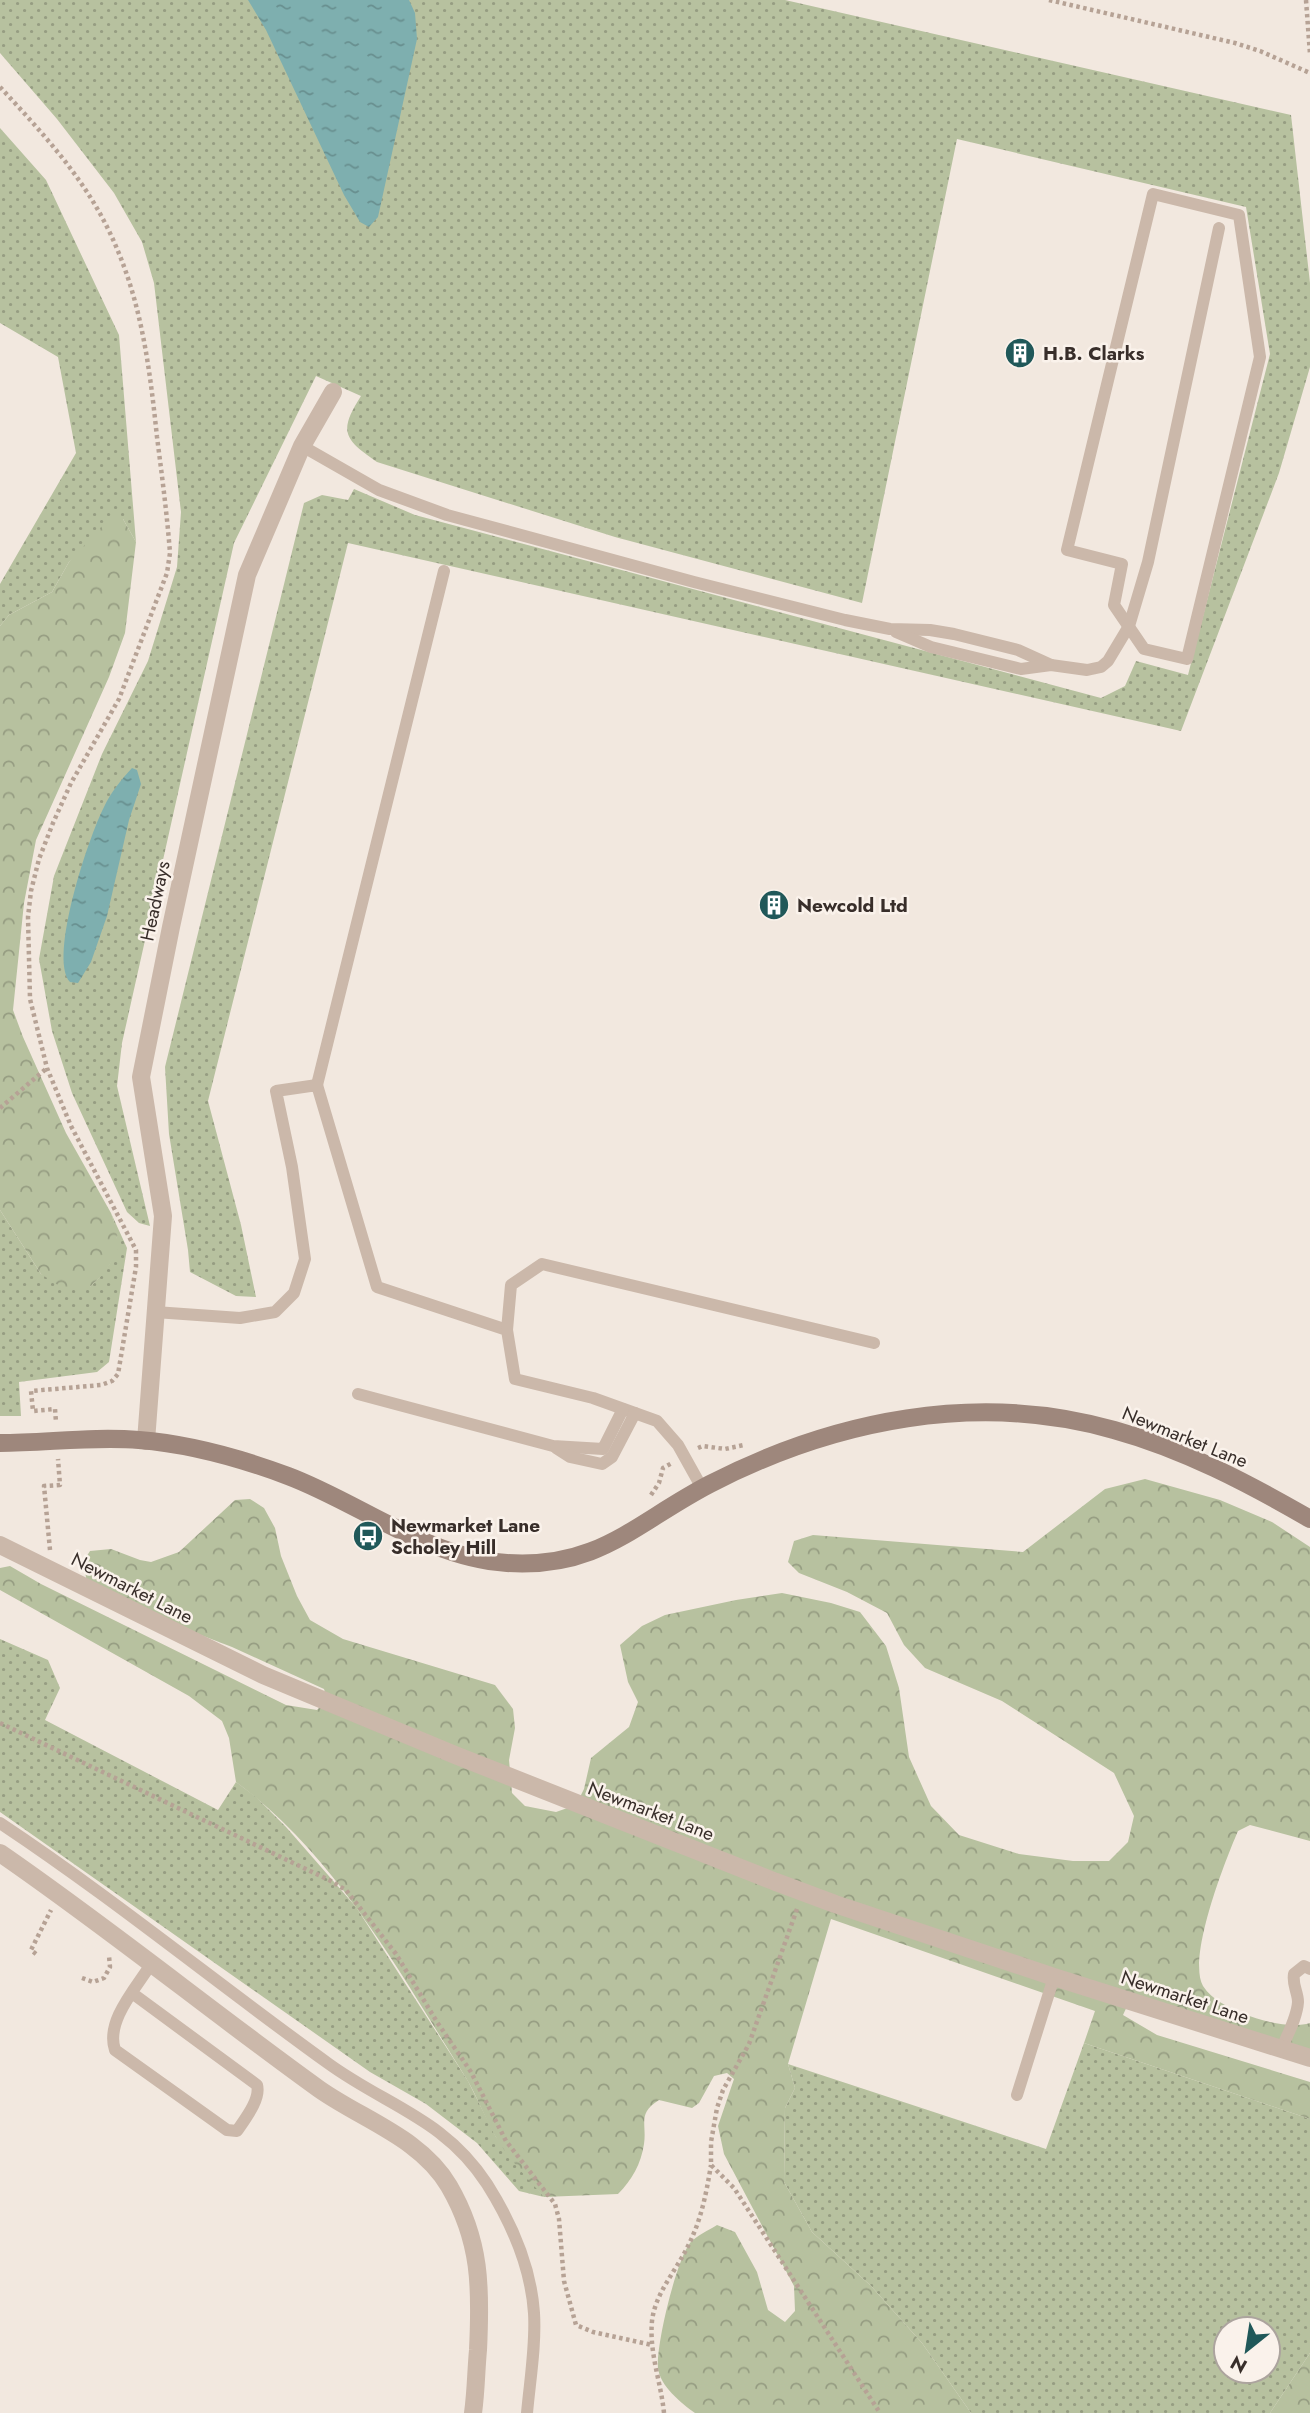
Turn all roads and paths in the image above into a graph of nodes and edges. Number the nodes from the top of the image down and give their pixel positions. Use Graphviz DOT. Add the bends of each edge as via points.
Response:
graph roads {
  1 [pos="1049,0"];
  2 [pos="1306,0"];
  3 [pos="1310,54"];
  4 [pos="1310,73"];
  5 [pos="0,87"];
  6 [pos="1219,228"];
  7 [pos="333,392"];
  8 [pos="302,446"];
  9 [pos="444,571"];
  10 [pos="1129,626"];
  11 [pos="890,629"];
  12 [pos="1051,665"];
  13 [pos="47,1068"];
  14 [pos="317,1085"];
  15 [pos="0,1108"];
  16 [pos="155,1312"];
  17 [pos="507,1330"];
  18 [pos="874,1343"];
  19 [pos="358,1394"];
  20 [pos="629,1411"];
  21 [pos="67,1422"];
  22 [pos="146,1441"];
  23 [pos="756,1441"];
  24 [pos="0,1443"];
  25 [pos="684,1456"];
  26 [pos="58,1459"];
  27 [pos="702,1488"];
  28 [pos="645,1501"];
  29 [pos="1310,1519"];
  30 [pos="0,1545"];
  31 [pos="52,1572"];
  32 [pos="0,1723"];
  33 [pos="0,1823"];
  34 [pos="0,1853"];
  35 [pos="803,1892"];
  36 [pos="41,1903"];
  37 [pos="51,1910"];
  38 [pos="61,1917"];
  39 [pos="106,1951"];
  40 [pos="36,1954"];
  41 [pos="151,1964"];
  42 [pos="1310,1969"];
  43 [pos="1054,1977"];
  44 [pos="82,1978"];
  45 [pos="132,1993"];
  46 [pos="1304,1995"];
  47 [pos="1281,2050"];
  48 [pos="1310,2058"];
  49 [pos="1017,2095"];
  50 [pos="711,2165"];
  51 [pos="652,2346"];
  52 [pos="474,2413"];
  53 [pos="527,2413"];
  54 [pos="663,2413"];
  55 [pos="880,2413"];
  1 -- 4 [label="path" via="1235,43"];
  2 -- 3 [label="path"];
  5 -- 13 [label="path" via="77,177 121,256 134,292 153,399 170,553 167,573 124,688 71,783 39,859 31,891 30,999"];
  6 -- 10 [label="lane" via="1148,562"];
  7 -- 8 [label="street, Headways"];
  8 -- 11 [label="lane" via="379,490 447,514 694,582"];
  8 -- 16 [label="street, Headways" via="247,575 141,1077 163,1216"];
  9 -- 14 [label="lane"];
  10 -- 10 [label="lane" via="1114,605 1122,564 1067,550 1153,194 1239,215 1260,356 1187,659 1144,649"];
  10 -- 12 [label="lane" via="1101,667 1087,670"];
  11 -- 12 [label="lane" via="954,634 1018,650"];
  11 -- 12 [label="lane" via="931,647 1000,665 1021,669"];
  13 -- 15 [label="path"];
  13 -- 21 [label="path" via="71,1126 136,1250 122,1355 114,1379 101,1385 31,1391 33,1411 55,1409 54,1422"];
  14 -- 16 [label="lane" via="276,1091 305,1259 294,1293 275,1312 240,1318"];
  14 -- 17 [label="lane" via="377,1287"];
  16 -- 22 [label="street, Headways"];
  17 -- 18 [label="lane" via="511,1285 542,1264"];
  17 -- 20 [label="lane" via="515,1379"];
  19 -- 20 [label="lane" via="553,1446 603,1449"];
  20 -- 25 [label="lane" via="657,1421"];
  22 -- 24 [label="main road, Newmarket Lane"];
  22 -- 27 [label="main road, Newmarket Lane" via="257,1464 422,1540 505,1563 544,1562 594,1551"];
  23 -- 25 [label="path" via="725,1449 703,1446"];
  25 -- 27 [label="lane"];
  25 -- 28 [label="path" via="663,1468 653,1494"];
  26 -- 31 [label="path" via="60,1485 44,1486"];
  27 -- 29 [label="main road, Newmarket Lane" via="805,1442 843,1431 928,1415 1010,1412 1112,1429 1155,1443 1264,1492"];
  30 -- 31 [label="street, Newmarket Lane"];
  31 -- 35 [label="street, Newmarket Lane" via="300,1691"];
  32 -- 51 [label="path" via="346,1890 396,1954 471,2072 506,2141 555,2204 564,2281 576,2325"];
  33 -- 53 [label="lane" via="331,2066 433,2126 470,2162 503,2211 531,2291 534,2330"];
  34 -- 41 [label="street"];
  35 -- 43 [label="street, Newmarket Lane"];
  35 -- 50 [label="path" via="749,2044 723,2090 711,2142"];
  36 -- 37 [label="path"];
  37 -- 38 [label="path"];
  37 -- 40 [label="path" via="31,1950"];
  39 -- 44 [label="path" via="111,1961 104,1978 93,1982"];
  41 -- 45 [label="lane"];
  41 -- 52 [label="street" via="322,2091 416,2149 447,2183 467,2222 478,2266"];
  42 -- 46 [label="lane" via="1304,1966 1294,1974 1293,1988"];
  43 -- 47 [label="street, Newmarket Lane"];
  43 -- 49 [label="lane"];
  45 -- 45 [label="lane" via="257,2085 256,2099 236,2131 227,2130 114,2050 114,2031"];
  46 -- 47 [label="lane"];
  47 -- 48 [label="street, Newmarket Lane"];
  50 -- 51 [label="path" via="698,2224 660,2296"];
  50 -- 55 [label="path" via="734,2188"];
  51 -- 54 [label="path"];
}
